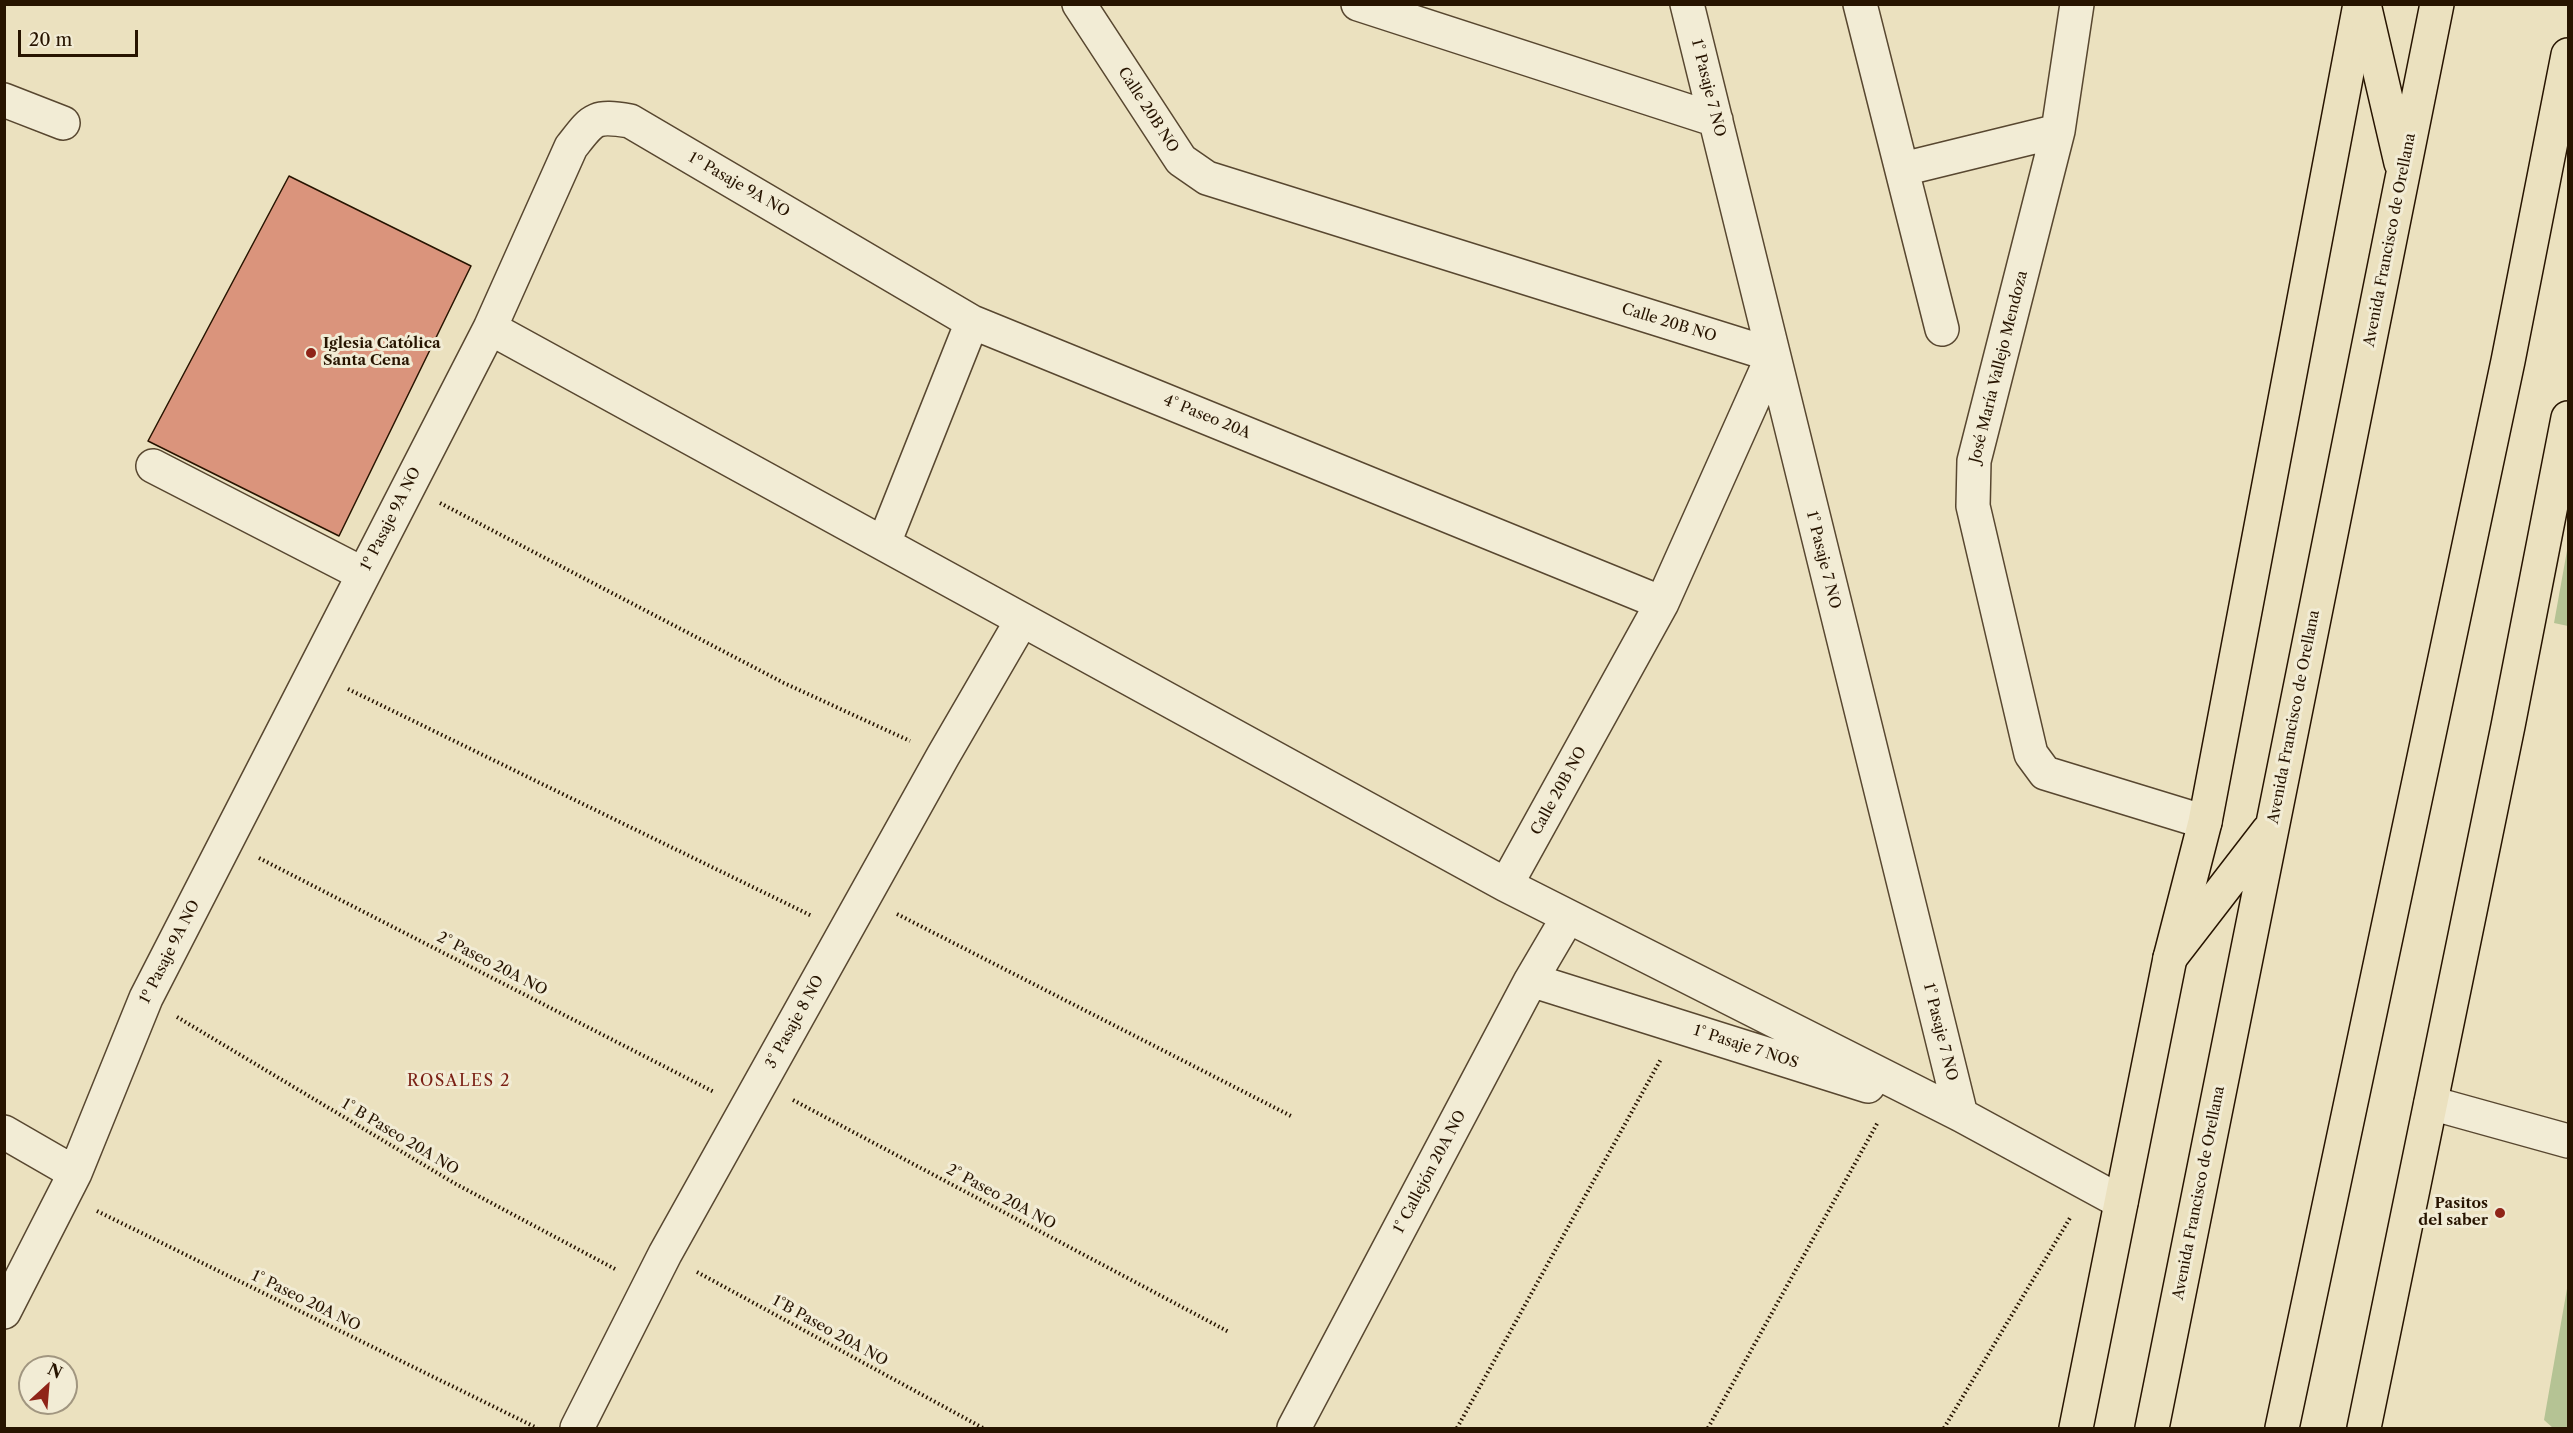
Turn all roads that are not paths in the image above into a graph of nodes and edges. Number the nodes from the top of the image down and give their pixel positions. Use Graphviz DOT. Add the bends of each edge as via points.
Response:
graph roads {
  1 [pos="1079,4"];
  2 [pos="1358,4"];
  3 [pos="1687,4"];
  4 [pos="1860,4"];
  5 [pos="2077,4"];
  6 [pos="2362,4"];
  7 [pos="2437,4"];
  8 [pos="2568,55"];
  9 [pos="4,100"];
  10 [pos="1716,120"];
  11 [pos="63,123"];
  12 [pos="2058,131"];
  13 [pos="1903,170"];
  14 [pos="2403,174"];
  15 [pos="972,322"];
  16 [pos="490,328"];
  17 [pos="1942,329"];
  18 [pos="1773,355"];
  19 [pos="2568,418"];
  20 [pos="153,466"];
  21 [pos="884,543"];
  22 [pos="363,574"];
  23 [pos="1662,603"];
  24 [pos="1022,620"];
  25 [pos="2205,822"];
  26 [pos="2273,824"];
  27 [pos="1506,885"];
  28 [pos="1568,917"];
  29 [pos="2169,958"];
  30 [pos="1531,980"];
  31 [pos="2432,1103"];
  32 [pos="1961,1115"];
  33 [pos="4,1132"];
  34 [pos="2568,1141"];
  35 [pos="69,1184"];
  36 [pos="2121,1202"];
  37 [pos="4,1312"];
  38 [pos="577,1428"];
  39 [pos="1294,1428"];
  40 [pos="2076,1428"];
  41 [pos="2152,1428"];
  42 [pos="2282,1428"];
  43 [pos="2364,1428"];
  1 -- 18 [label="street, Calle 20B NO" via="1181,160 1207,178"];
  2 -- 10 [label="street"];
  3 -- 10 [label="street, 1° Pasaje 7 NO"];
  4 -- 13 [label="street"];
  5 -- 12 [label="street, José María Vallejo Mendoza"];
  6 -- 14 [label="main road"];
  6 -- 25 [label="main road"];
  7 -- 14 [label="main road, Avenida Francisco de Orellana"];
  8 -- 42 [label="main road"];
  9 -- 11 [label="street"];
  10 -- 18 [label="street, 1° Pasaje 7 NO"];
  12 -- 13 [label="street"];
  12 -- 25 [label="street, José María Vallejo Mendoza" via="1974,461 1973,506 2031,754 2040,767 2045,773"];
  13 -- 17 [label="street"];
  14 -- 26 [label="main road, Avenida Francisco de Orellana"];
  15 -- 16 [label="street, 1º Pasaje 9A NO" via="630,121 605,117 590,123 572,147"];
  15 -- 21 [label="street"];
  15 -- 23 [label="street, 4° Paseo 20A"];
  16 -- 21 [label="street"];
  16 -- 22 [label="street, 1º Pasaje 9A NO"];
  18 -- 23 [label="street, Calle 20B NO"];
  18 -- 32 [label="street, 1° Pasaje 7 NO"];
  19 -- 31 [label="main road"];
  20 -- 22 [label="street"];
  21 -- 24 [label="street"];
  22 -- 35 [label="street, 1º Pasaje 9A NO" via="146,998"];
  23 -- 27 [label="street, Calle 20B NO"];
  24 -- 27 [label="street"];
  24 -- 38 [label="street, 3° Pasaje 8 NO" via="664,1254"];
  25 -- 29 [label="main road"];
  26 -- 29 [label="main road"];
  26 -- 41 [label="main road, Avenida Francisco de Orellana"];
  27 -- 28 [label="street"];
  28 -- 30 [label="street, 1° Callejón 20A NO"];
  28 -- 32 [label="street"];
  29 -- 36 [label="main road"];
  30 -- 32 [label="street, 1° Pasaje 7 NOS"];
  30 -- 39 [label="street, 1° Callejón 20A NO"];
  31 -- 34 [label="street"];
  31 -- 43 [label="main road"];
  32 -- 36 [label="street"];
  33 -- 35 [label="street"];
  35 -- 37 [label="street, 1º Pasaje 9A NO"];
  36 -- 40 [label="main road"];
}
